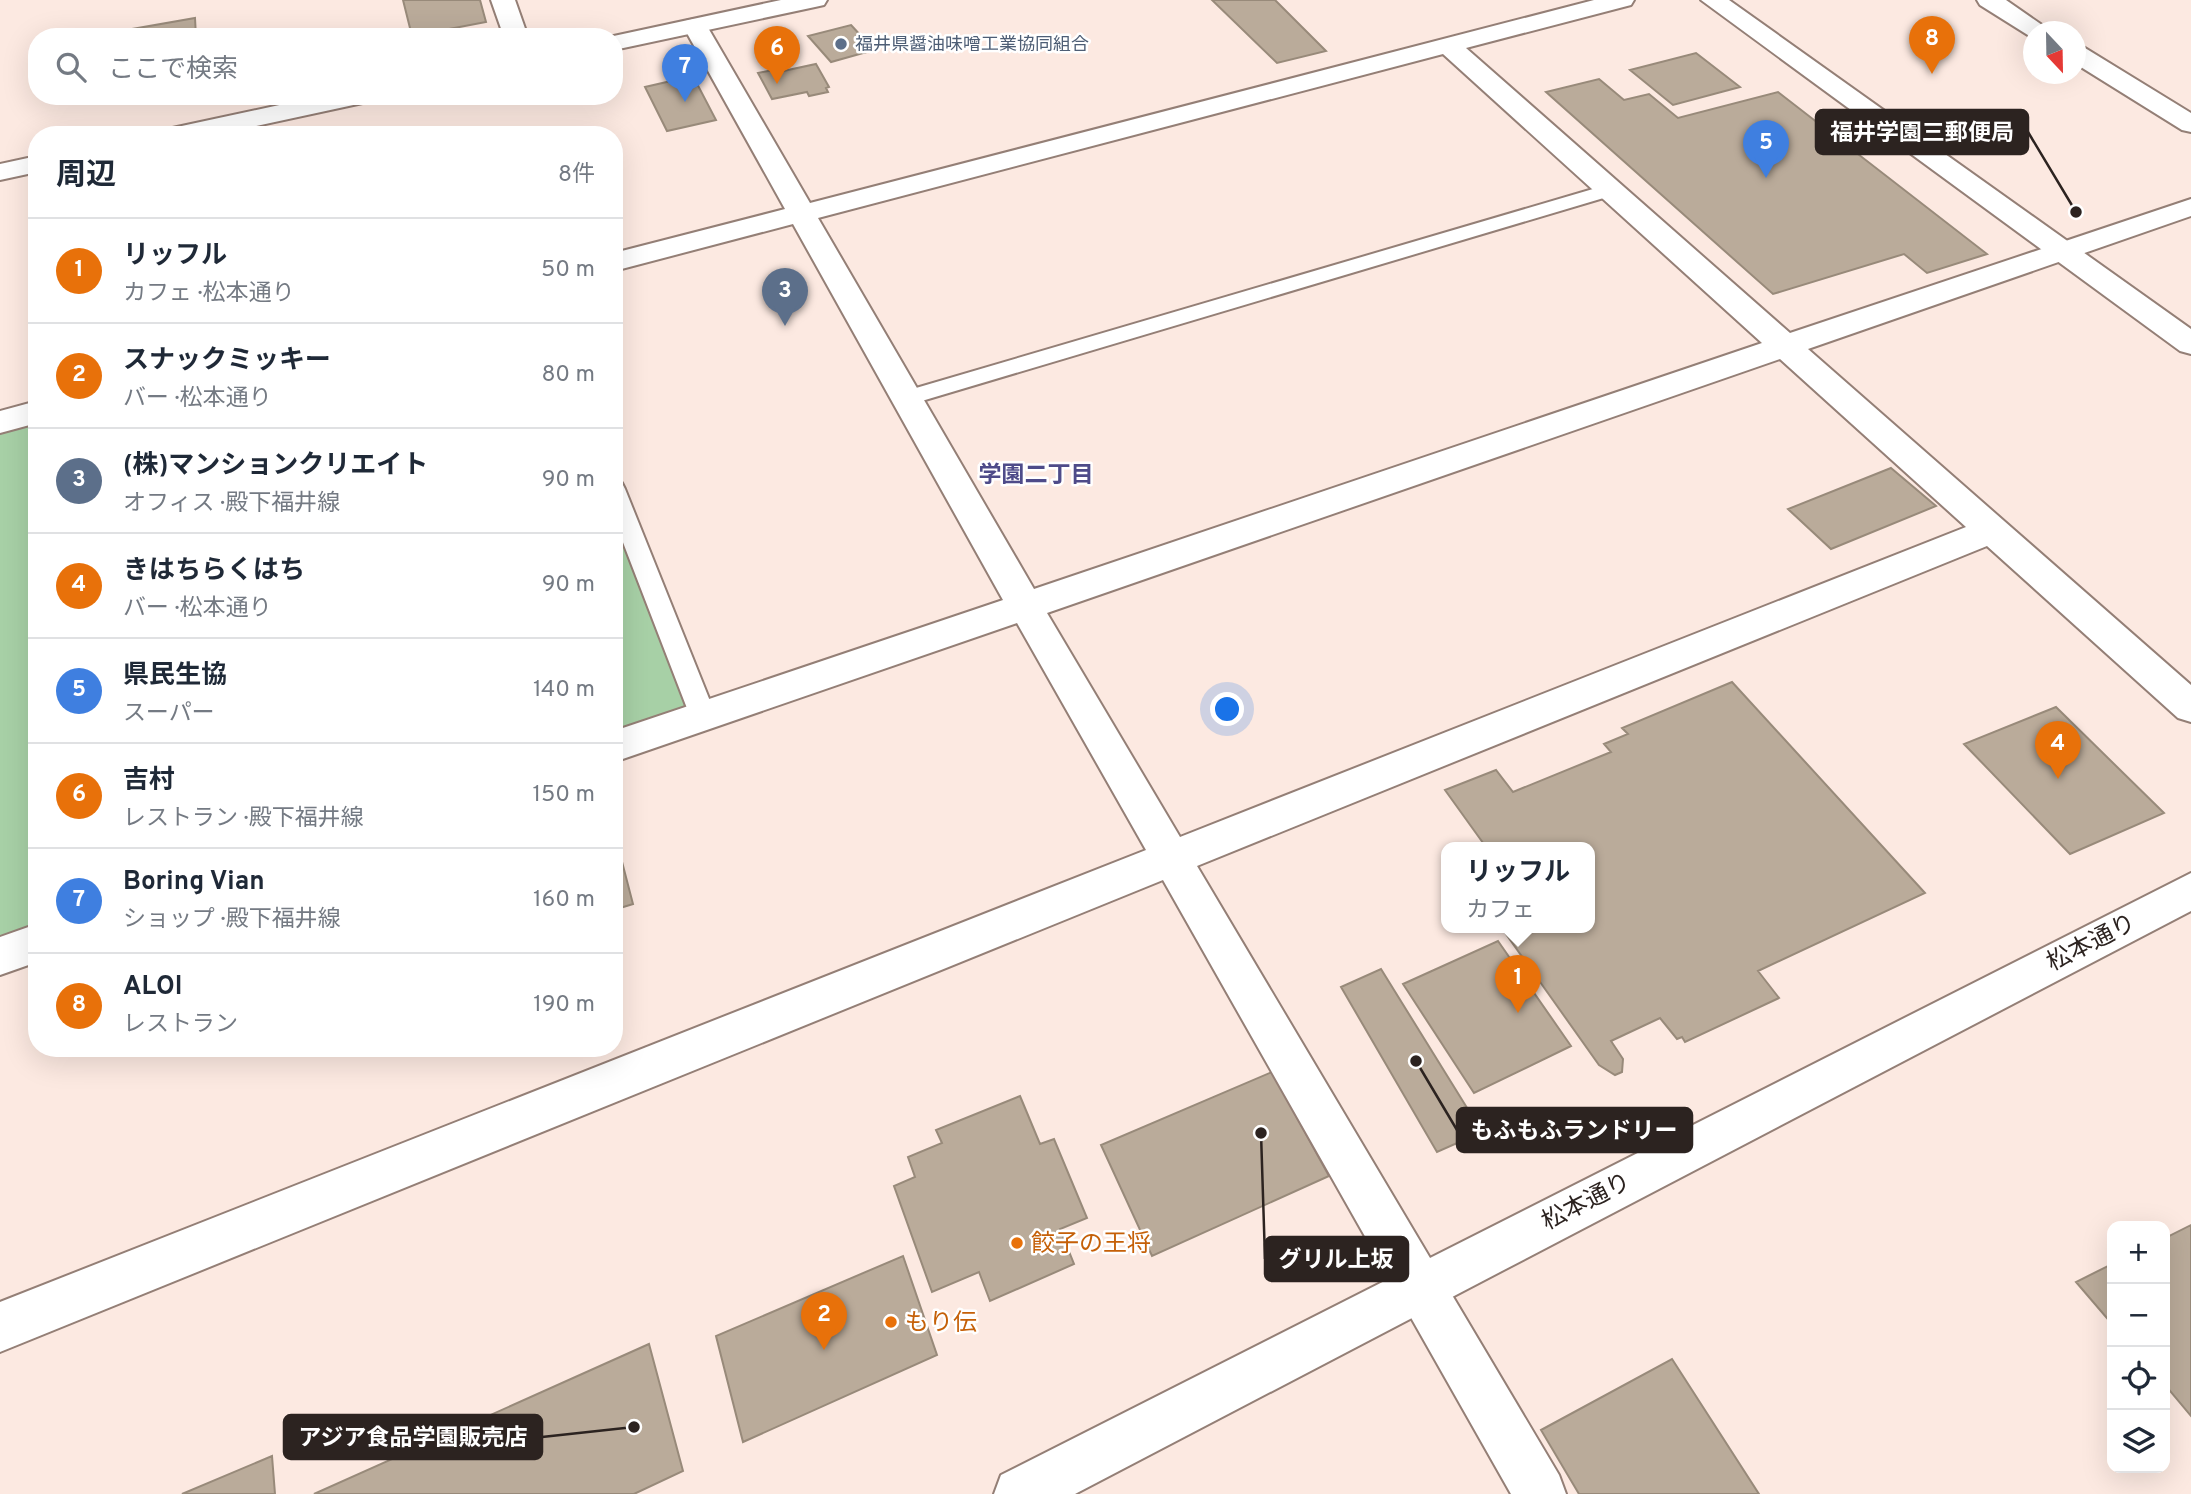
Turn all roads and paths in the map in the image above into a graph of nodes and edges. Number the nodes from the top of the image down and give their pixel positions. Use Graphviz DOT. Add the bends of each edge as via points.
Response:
graph roads {
  1 [pos="503,0"];
  2 [pos="815,0"];
  3 [pos="1622,0"];
  4 [pos="1713,0"];
  5 [pos="1989,0"];
  6 [pos="2023,21"];
  7 [pos="695,26"];
  8 [pos="513,28"];
  9 [pos="623,41"];
  10 [pos="1447,45"];
  11 [pos="2086,59"];
  12 [pos="316,105"];
  13 [pos="2191,124"];
  14 [pos="219,126"];
  15 [pos="28,166"];
  16 [pos="0,172"];
  17 [pos="1610,190"];
  18 [pos="2191,207"];
  19 [pos="802,213"];
  20 [pos="2064,252"];
  21 [pos="623,260"];
  22 [pos="2191,344"];
  23 [pos="1786,347"];
  24 [pos="907,398"];
  25 [pos="28,414"];
  26 [pos="0,422"];
  27 [pos="623,512"];
  28 [pos="1992,530"];
  29 [pos="1025,606"];
  30 [pos="2191,707"];
  31 [pos="703,716"];
  32 [pos="623,744"];
  33 [pos="1171,857"];
  34 [pos="2191,891"];
  35 [pos="28,946"];
  36 [pos="0,956"];
  37 [pos="1420,1286"];
  38 [pos="0,1327"];
  39 [pos="1020,1494"];
  40 [pos="1540,1494"];
  1 -- 8 [label="street"];
  2 -- 7 [label="street"];
  3 -- 10 [label="street"];
  4 -- 20 [label="street"];
  5 -- 6 [label="street"];
  7 -- 9 [label="street"];
  7 -- 19 [label="street"];
  10 -- 17 [label="street"];
  10 -- 19 [label="street"];
  11 -- 13 [label="street"];
  12 -- 14 [label="street"];
  15 -- 16 [label="street"];
  17 -- 23 [label="street"];
  17 -- 24 [label="lane"];
  18 -- 20 [label="street"];
  19 -- 21 [label="street"];
  19 -- 24 [label="street"];
  20 -- 22 [label="street"];
  20 -- 23 [label="street"];
  23 -- 28 [label="street"];
  23 -- 29 [label="street"];
  24 -- 29 [label="street"];
  25 -- 26 [label="street"];
  27 -- 31 [label="lane"];
  28 -- 30 [label="street"];
  28 -- 33 [label="street"];
  29 -- 31 [label="street"];
  29 -- 33 [label="street"];
  31 -- 32 [label="street"];
  33 -- 37 [label="street"];
  33 -- 38 [label="street"];
  34 -- 37 [label="street, 松本通り"];
  35 -- 36 [label="street"];
  37 -- 39 [label="street, 松本通り"];
  37 -- 40 [label="street"];
}
